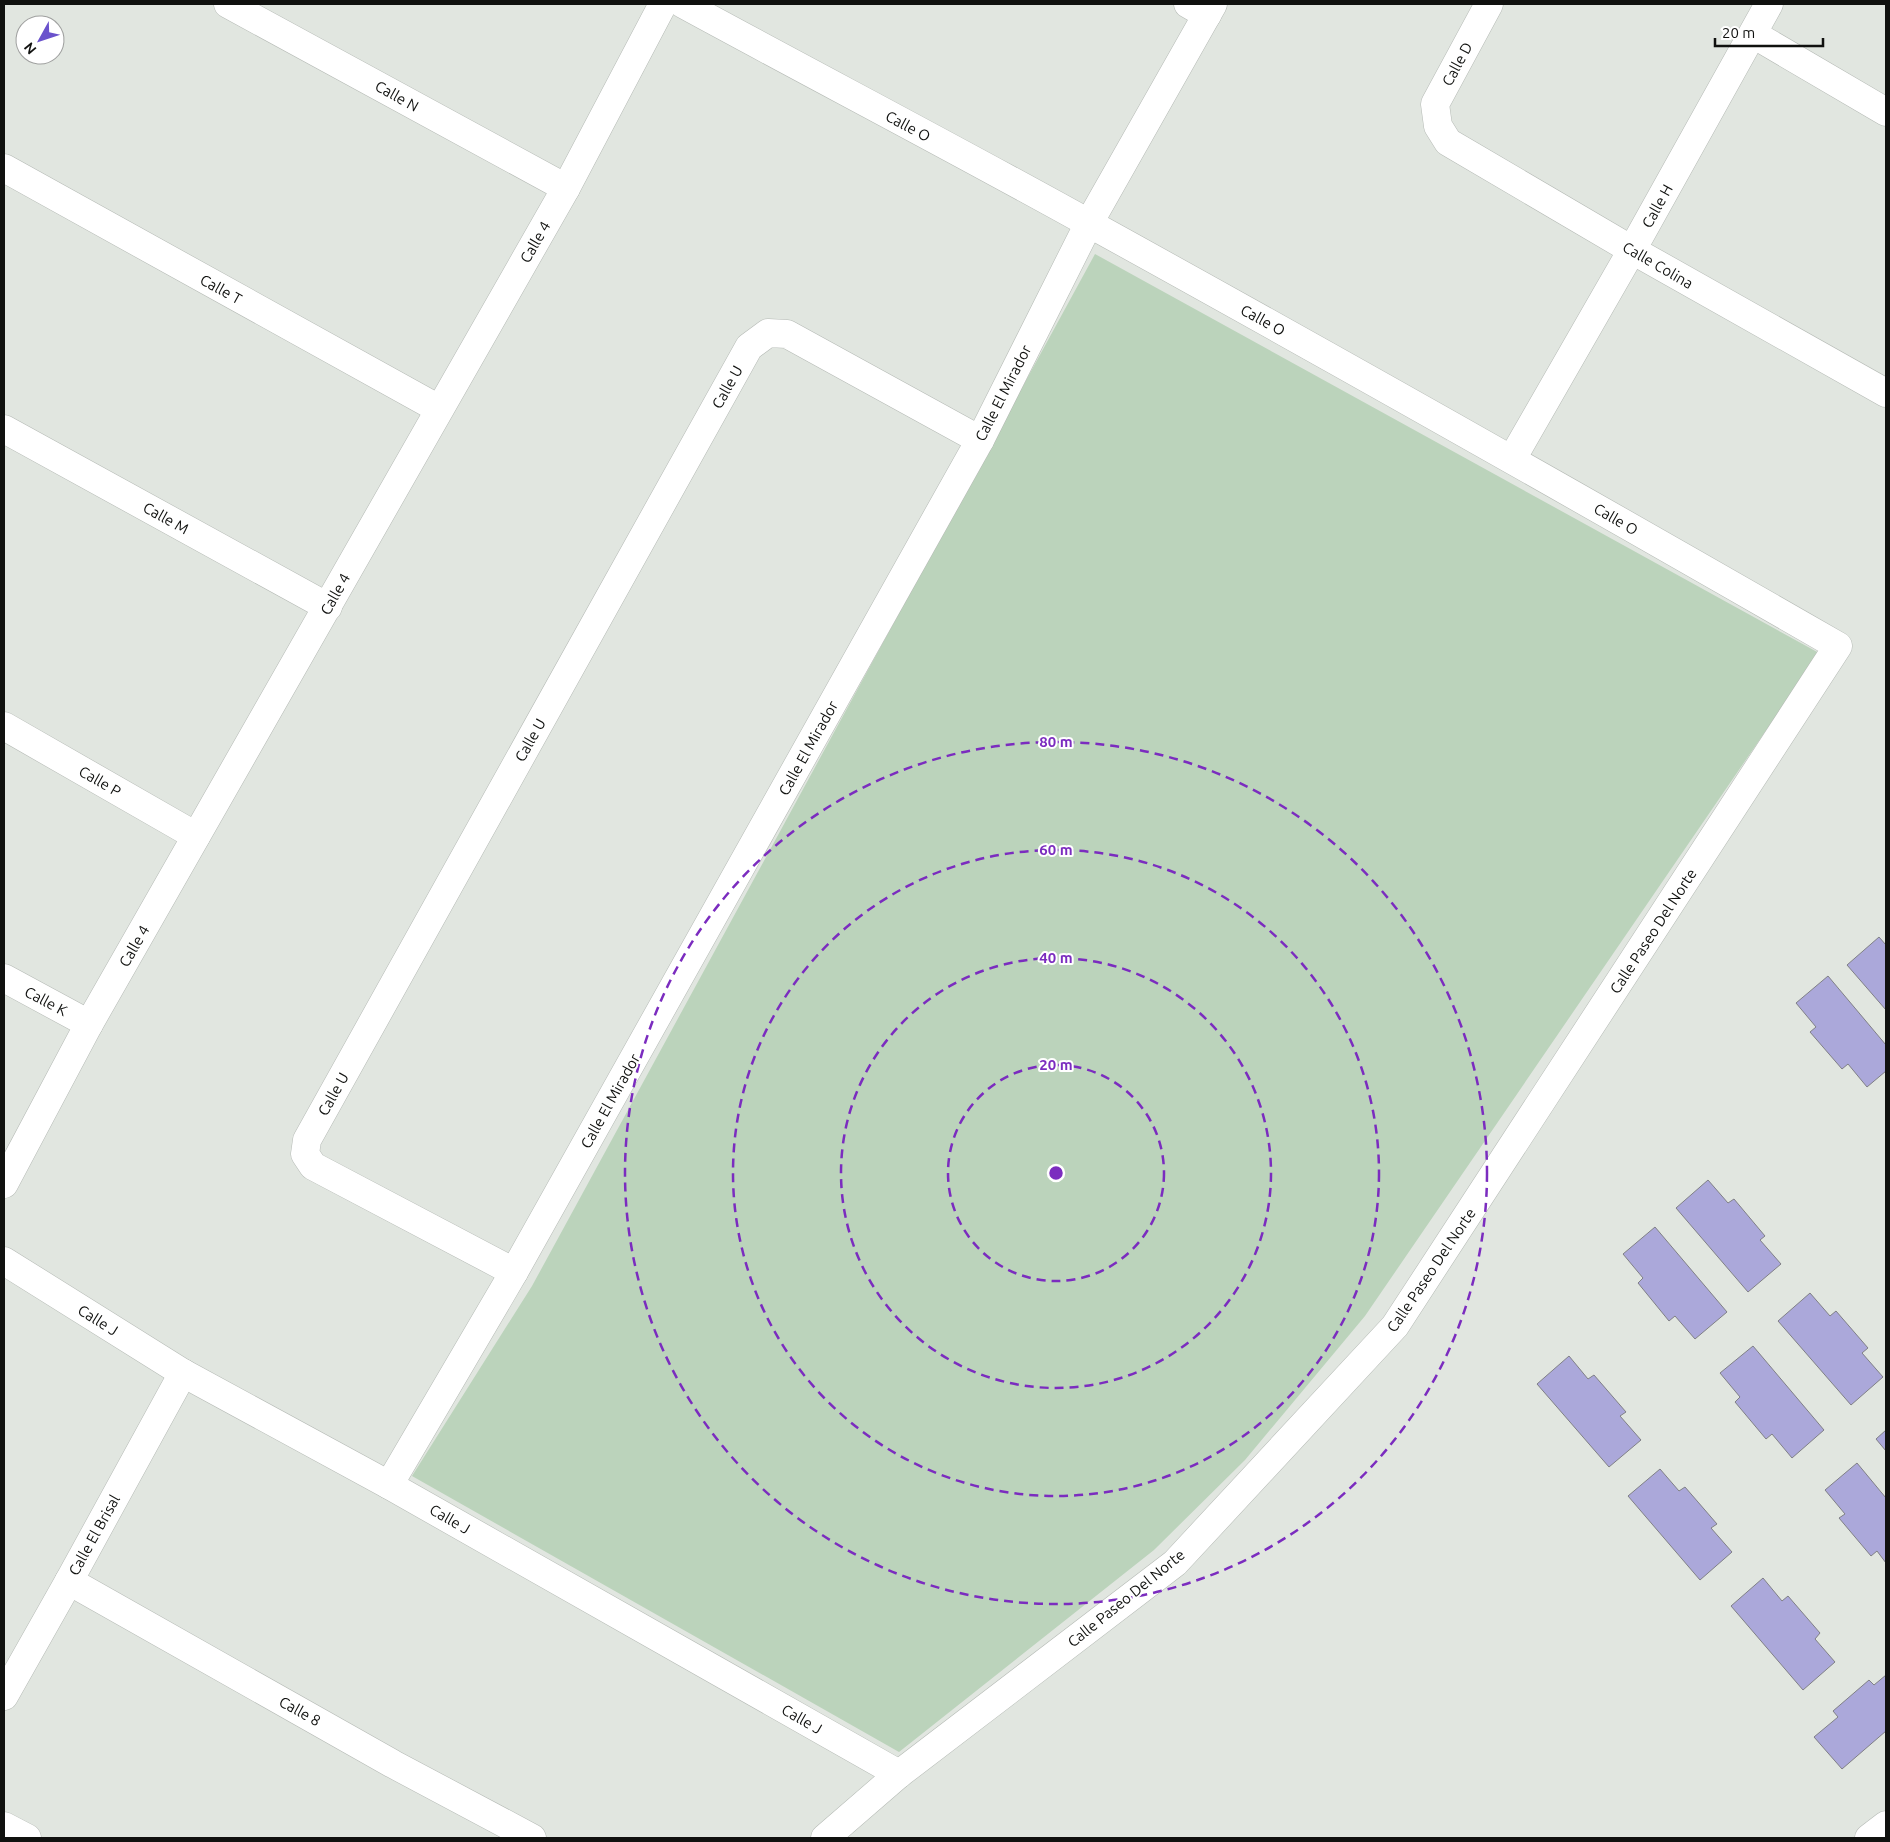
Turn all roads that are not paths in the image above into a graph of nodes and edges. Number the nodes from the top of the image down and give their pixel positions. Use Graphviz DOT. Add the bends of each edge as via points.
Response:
graph roads {
  1 [pos="228,4"];
  2 [pos="663,4"];
  3 [pos="683,4"];
  4 [pos="1489,4"];
  5 [pos="1769,4"];
  6 [pos="1203,8"];
  7 [pos="1753,34"];
  8 [pos="1886,112"];
  9 [pos="1438,126"];
  10 [pos="4,168"];
  11 [pos="566,188"];
  12 [pos="1089,223"];
  13 [pos="1632,250"];
  14 [pos="1886,393"];
  15 [pos="439,409"];
  16 [pos="4,429"];
  17 [pos="980,440"];
  18 [pos="1512,459"];
  19 [pos="328,607"];
  20 [pos="1838,646"];
  21 [pos="4,726"];
  22 [pos="196,836"];
  23 [pos="4,978"];
  24 [pos="89,1024"];
  25 [pos="4,1184"];
  26 [pos="4,1261"];
  27 [pos="514,1272"];
  28 [pos="183,1373"];
  29 [pos="389,1485"];
  30 [pos="69,1581"];
  31 [pos="4,1696"];
  32 [pos="899,1774"];
  33 [pos="1886,1825"];
  34 [pos="4,1826"];
  35 [pos="27,1838"];
  36 [pos="532,1838"];
  37 [pos="825,1838"];
  38 [pos="1869,1838"];
  1 -- 11 [label="street, Calle N"];
  2 -- 11 [label="street, Calle 4"];
  3 -- 12 [label="street, Calle O"];
  4 -- 9 [label="street, Calle D" via="1435,104"];
  5 -- 7 [label="street, Calle H"];
  6 -- 12 [label="street, Calle El Mirador"];
  7 -- 8 [label="street"];
  7 -- 13 [label="street, Calle H"];
  9 -- 13 [label="street, Calle Colina" via="1448,142"];
  10 -- 15 [label="street, Calle T"];
  11 -- 15 [label="street, Calle 4"];
  12 -- 17 [label="street, Calle El Mirador"];
  12 -- 18 [label="street, Calle O"];
  13 -- 14 [label="street, Calle Colina"];
  13 -- 18 [label="street, Calle H"];
  15 -- 19 [label="street, Calle 4"];
  16 -- 19 [label="street, Calle M"];
  17 -- 27 [label="street, Calle El Mirador"];
  17 -- 27 [label="street, Calle U" via="787,334 768,333 749,347 744,355 307,1140 305,1154 313,1166"];
  18 -- 20 [label="street, Calle O"];
  19 -- 22 [label="street, Calle 4"];
  20 -- 32 [label="street, Calle Paseo Del Norte" via="1395,1326 1175,1563"];
  21 -- 22 [label="street, Calle P"];
  22 -- 24 [label="street, Calle 4"];
  23 -- 24 [label="street, Calle K"];
  24 -- 25 [label="street, Calle 4"];
  26 -- 28 [label="street, Calle J"];
  27 -- 29 [label="street, Calle El Mirador"];
  28 -- 29 [label="street, Calle J"];
  28 -- 30 [label="street, Calle El Brisal"];
  29 -- 32 [label="street, Calle J"];
  30 -- 31 [label="street, Calle El Brisal"];
  30 -- 36 [label="street, Calle 8" via="393,1764"];
  32 -- 37 [label="street, Calle Paseo Del Norte"];
  33 -- 38 [label="street"];
  34 -- 35 [label="street"];
}
